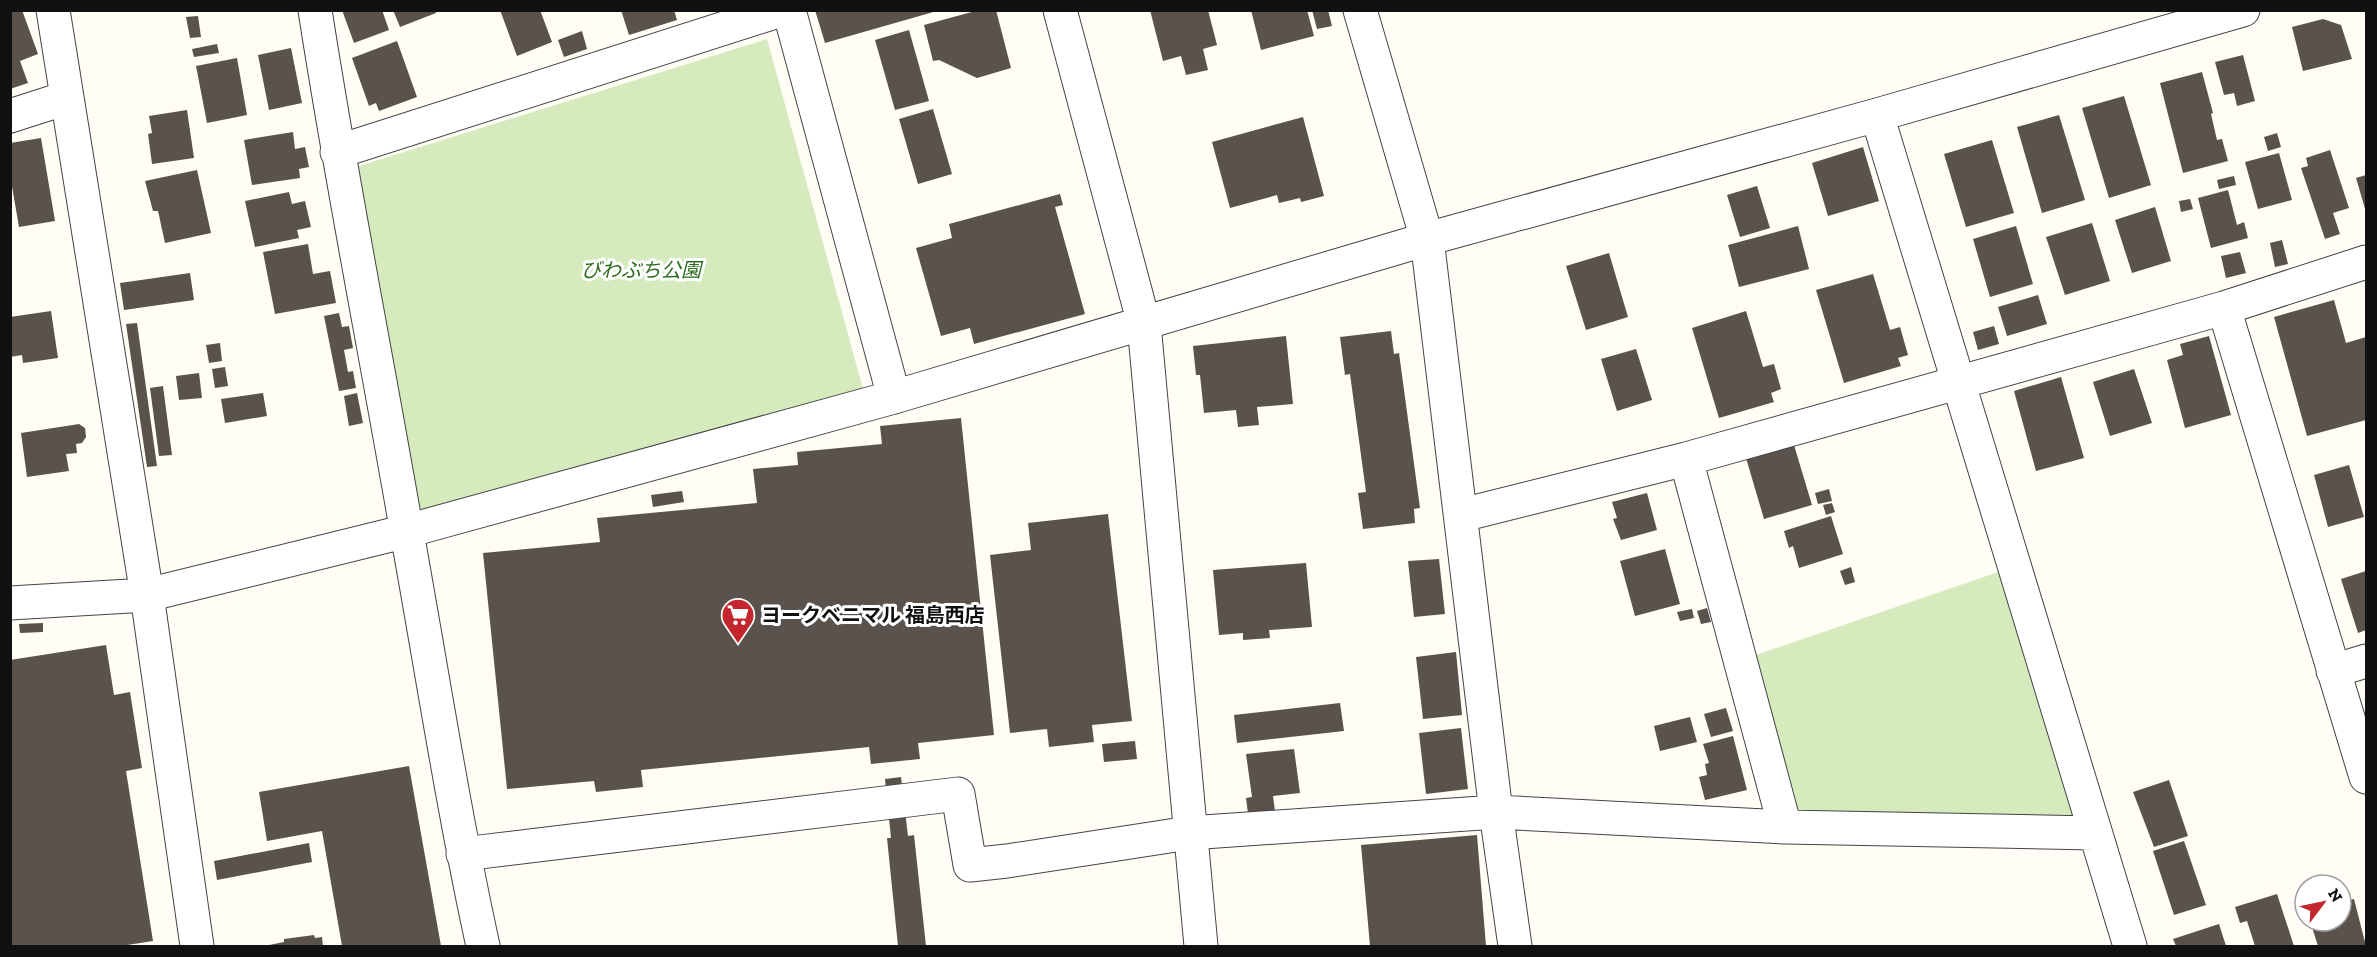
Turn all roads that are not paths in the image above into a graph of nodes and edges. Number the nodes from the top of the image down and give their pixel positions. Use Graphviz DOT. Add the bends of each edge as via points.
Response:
graph roads {
  1 [pos="53,10"];
  2 [pos="315,10"];
  3 [pos="781,10"];
  4 [pos="789,10"];
  5 [pos="1060,10"];
  6 [pos="1360,10"];
  7 [pos="2243,10"];
  8 [pos="66,98"];
  9 [pos="1877,115"];
  10 [pos="10,116"];
  11 [pos="337,152"];
  12 [pos="1427,239"];
  13 [pos="2367,262"];
  14 [pos="2224,308"];
  15 [pos="1144,324"];
  16 [pos="1960,381"];
  17 [pos="894,397"];
  18 [pos="1686,459"];
  19 [pos="1462,515"];
  20 [pos="407,531"];
  21 [pos="147,595"];
  22 [pos="10,603"];
  23 [pos="2367,661"];
  24 [pos="2333,671"];
  25 [pos="2367,777"];
  26 [pos="1496,812"];
  27 [pos="1785,827"];
  28 [pos="1189,833"];
  29 [pos="2094,833"];
  30 [pos="463,854"];
  31 [pos="197,946"];
  32 [pos="483,946"];
  33 [pos="1201,946"];
  34 [pos="1515,946"];
  35 [pos="2130,946"];
  1 -- 8 [label="street"];
  2 -- 11 [label="street"];
  3 -- 11 [label="street"];
  4 -- 17 [label="street"];
  5 -- 15 [label="street"];
  6 -- 12 [label="street"];
  7 -- 9 [label="street"];
  8 -- 10 [label="street"];
  8 -- 21 [label="street"];
  9 -- 12 [label="street"];
  9 -- 16 [label="street"];
  11 -- 20 [label="street"];
  12 -- 15 [label="street"];
  12 -- 19 [label="street"];
  13 -- 14 [label="street"];
  14 -- 16 [label="street"];
  14 -- 24 [label="street"];
  15 -- 17 [label="street"];
  15 -- 28 [label="street"];
  16 -- 18 [label="street"];
  16 -- 29 [label="street"];
  17 -- 20 [label="street"];
  18 -- 19 [label="street"];
  18 -- 27 [label="street"];
  19 -- 26 [label="street"];
  20 -- 21 [label="street"];
  20 -- 30 [label="street"];
  21 -- 22 [label="street"];
  21 -- 31 [label="street"];
  23 -- 24 [label="street"];
  24 -- 25 [label="street"];
  26 -- 27 [label="street"];
  26 -- 28 [label="street"];
  26 -- 34 [label="street"];
  27 -- 29 [label="street"];
  28 -- 30 [label="street" via="970,865 958,794"];
  28 -- 33 [label="street"];
  29 -- 35 [label="street"];
  30 -- 32 [label="street"];
}
